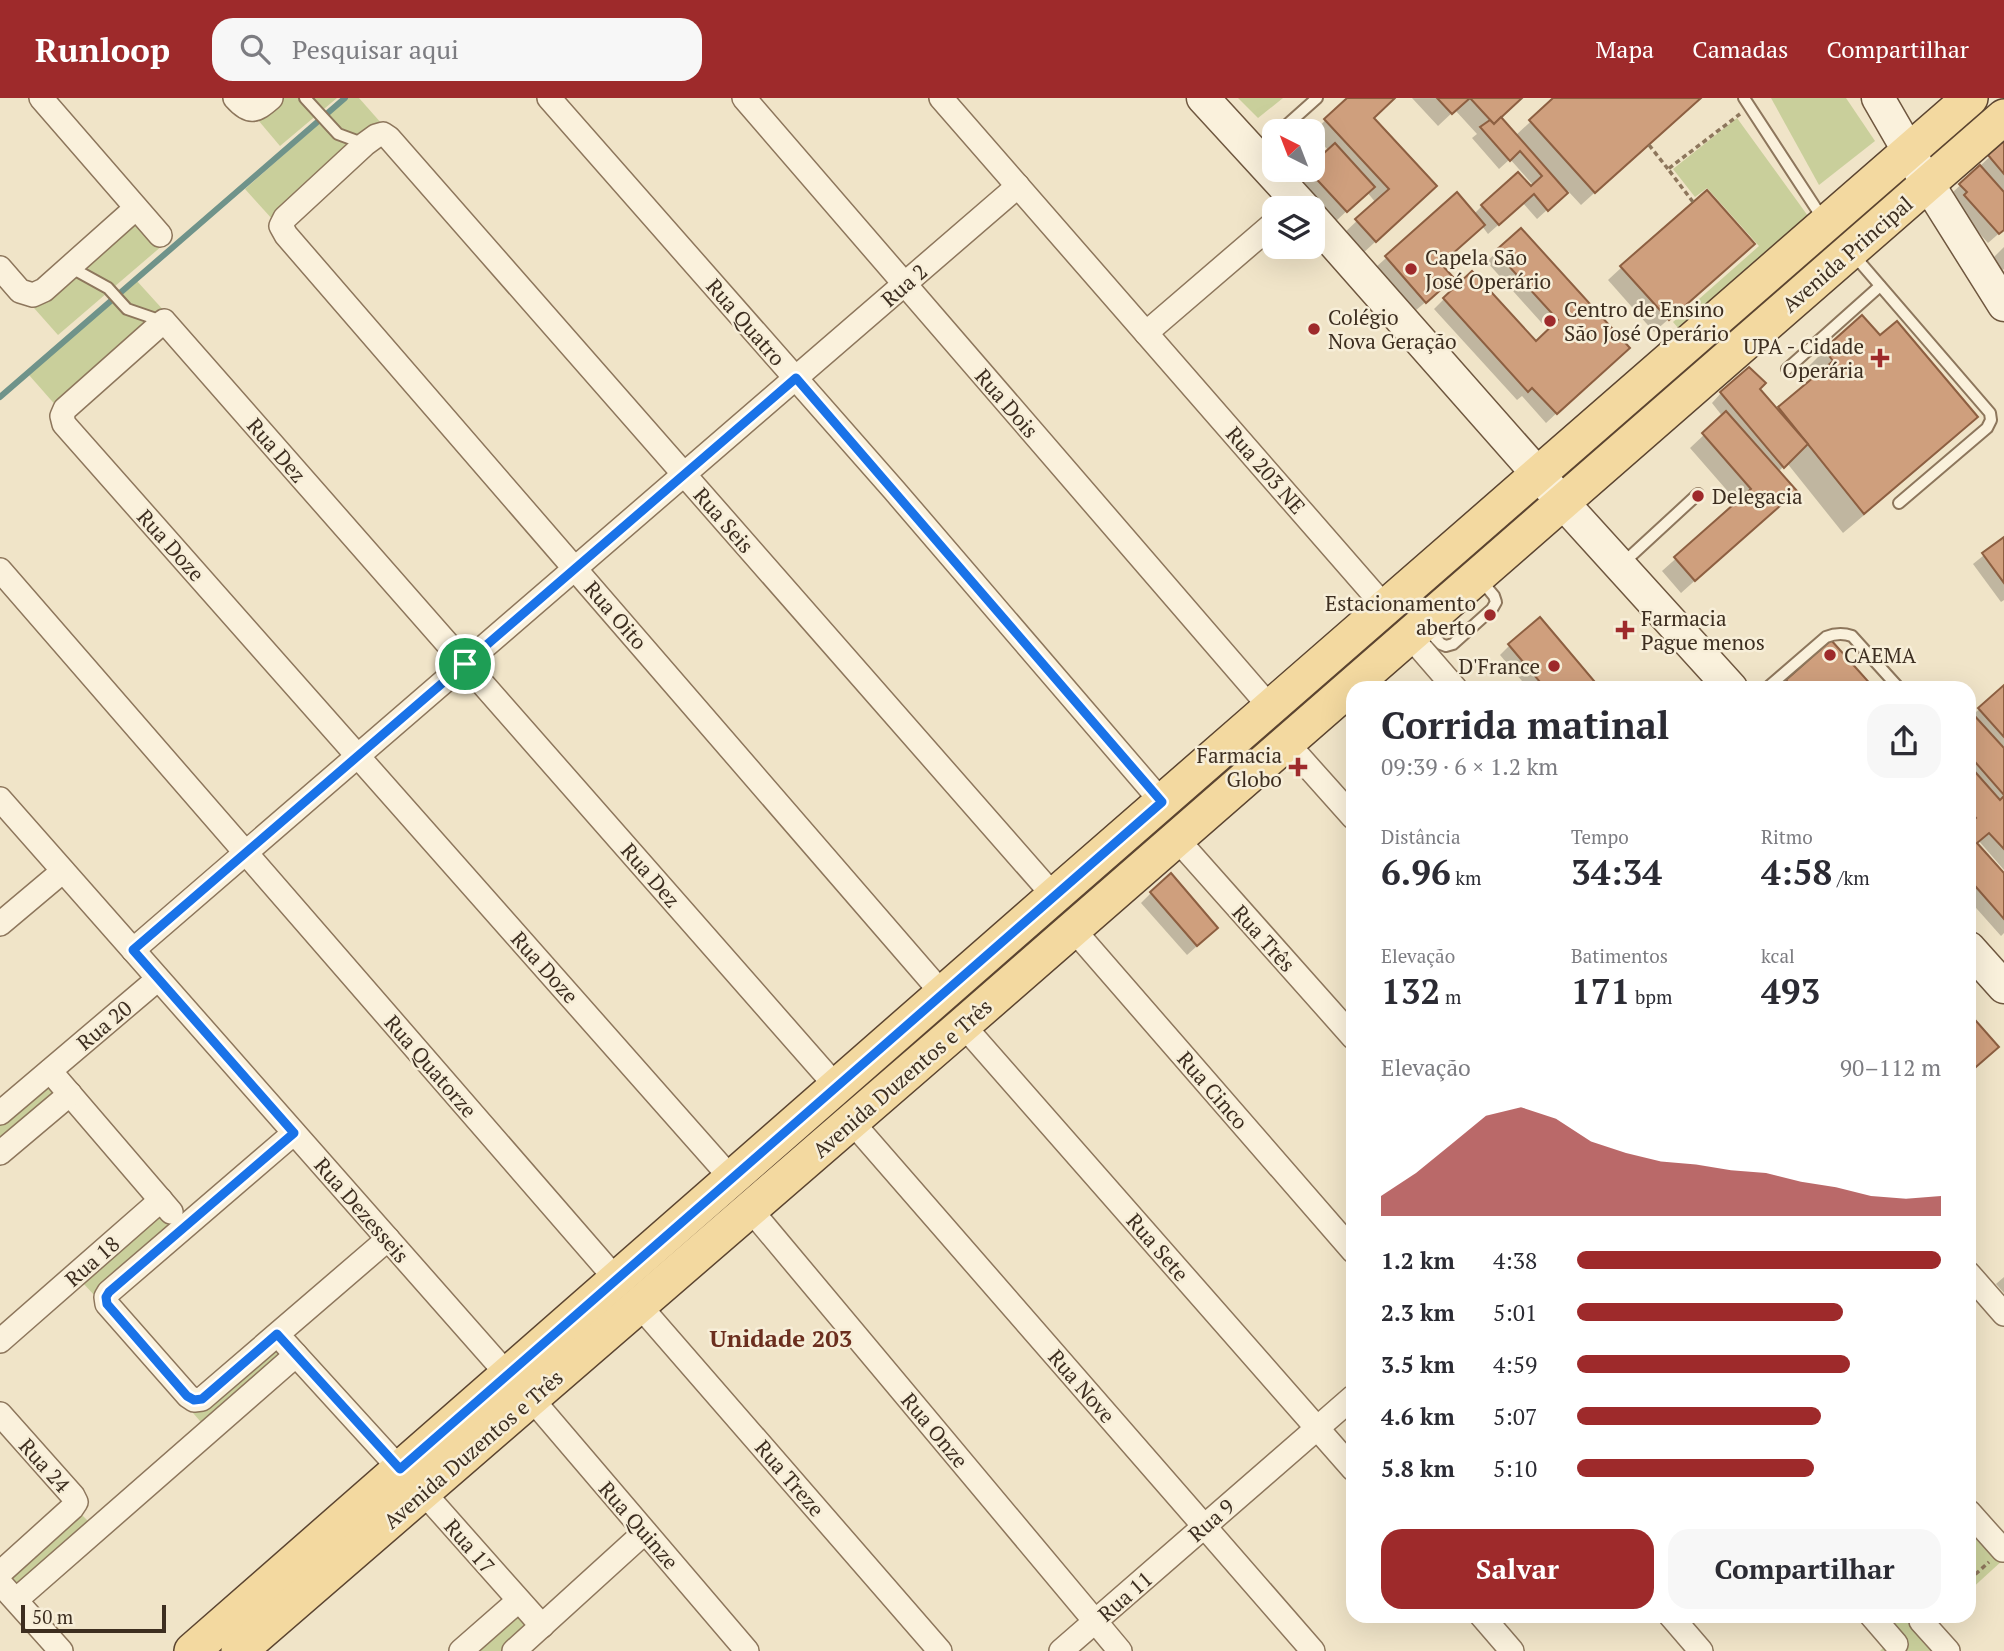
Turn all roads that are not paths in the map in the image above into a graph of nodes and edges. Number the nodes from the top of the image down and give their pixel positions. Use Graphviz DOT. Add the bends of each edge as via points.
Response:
graph roads {
  1 [pos="41,98"];
  2 [pos="234,98"];
  3 [pos="271,98"];
  4 [pos="549,98"];
  5 [pos="744,98"];
  6 [pos="941,98"];
  7 [pos="1203,98"];
  8 [pos="1317,98"];
  9 [pos="1878,98"];
  10 [pos="1970,98"];
  11 [pos="308,101"];
  12 [pos="1747,102"];
  13 [pos="2004,117"];
  14 [pos="1293,119"];
  15 [pos="1262,143"];
  16 [pos="1909,152"];
  17 [pos="338,156"];
  18 [pos="1879,177"];
  19 [pos="1928,184"];
  20 [pos="1018,186"];
  21 [pos="136,208"];
  22 [pos="1826,223"];
  23 [pos="1262,233"];
  24 [pos="160,235"];
  25 [pos="1325,236"];
  26 [pos="1850,251"];
  27 [pos="70,267"];
  28 [pos="0,268"];
  29 [pos="904,284"];
  30 [pos="1880,286"];
  31 [pos="2004,305"];
  32 [pos="164,321"];
  33 [pos="1146,333"];
  34 [pos="1787,369"];
  35 [pos="796,378"];
  36 [pos="684,474"];
  37 [pos="1538,475"];
  38 [pos="1698,494"];
  39 [pos="1562,501"];
  40 [pos="1899,503"];
  41 [pos="1620,566"];
  42 [pos="575,568"];
  43 [pos="0,570"];
  44 [pos="1385,607"];
  45 [pos="1415,629"];
  46 [pos="465,664"];
  47 [pos="1356,681"];
  48 [pos="1450,681"];
  49 [pos="1725,681"];
  50 [pos="1775,681"];
  51 [pos="1893,681"];
  52 [pos="1346,689"];
  53 [pos="1270,707"];
  54 [pos="1286,742"];
  55 [pos="358,756"];
  56 [pos="0,799"];
  57 [pos="1162,802"];
  58 [pos="1346,809"];
  59 [pos="1176,838"];
  60 [pos="246,853"];
  61 [pos="63,871"];
  62 [pos="1054,896"];
  63 [pos="0,924"];
  64 [pos="1073,929"];
  65 [pos="133,950"];
  66 [pos="1976,956"];
  67 [pos="158,979"];
  68 [pos="2004,988"];
  69 [pos="942,993"];
  70 [pos="963,1025"];
  71 [pos="1346,1029"];
  72 [pos="50,1071"];
  73 [pos="836,1086"];
  74 [pos="70,1094"];
  75 [pos="0,1112"];
  76 [pos="852,1122"];
  77 [pos="294,1133"];
  78 [pos="0,1153"];
  79 [pos="731,1178"];
  80 [pos="161,1200"];
  81 [pos="750,1209"];
  82 [pos="184,1226"];
  83 [pos="388,1239"];
  84 [pos="1346,1243"];
  85 [pos="616,1279"];
  86 [pos="1976,1282"];
  87 [pos="639,1305"];
  88 [pos="2004,1314"];
  89 [pos="277,1334"];
  90 [pos="0,1341"];
  91 [pos="296,1355"];
  92 [pos="519,1386"];
  93 [pos="1346,1403"];
  94 [pos="0,1414"];
  95 [pos="1317,1429"];
  96 [pos="1346,1461"];
  97 [pos="411,1480"];
  98 [pos="1976,1520"];
  99 [pos="1205,1526"];
  100 [pos="645,1532"];
  101 [pos="2003,1550"];
  102 [pos="1157,1568"];
  103 [pos="0,1573"];
  104 [pos="0,1583"];
  105 [pos="16,1600"];
  106 [pos="518,1601"];
  107 [pos="1094,1622"];
  108 [pos="1487,1623"];
  109 [pos="1677,1623"];
  110 [pos="1878,1623"];
  111 [pos="1923,1623"];
  112 [pos="542,1626"];
  113 [pos="1896,1644"];
  114 [pos="742,1649"];
  115 [pos="61,1651"];
  116 [pos="192,1651"];
  117 [pos="239,1651"];
  118 [pos="461,1651"];
  119 [pos="514,1651"];
  120 [pos="940,1651"];
  121 [pos="1061,1651"];
  122 [pos="1120,1651"];
  123 [pos="1313,1651"];
  124 [pos="1512,1651"];
  125 [pos="1701,1651"];
  126 [pos="1948,1651"];
  1 -- 21 [label="street"];
  2 -- 3 [label="street" via="249,110"];
  4 -- 35 [label="street, Rua Quatro"];
  5 -- 29 [label="street, Rua Dois"];
  6 -- 20 [label="street, Rua 203 NE"];
  7 -- 15 [label="main road"];
  8 -- 14 [label="lane"];
  9 -- 16 [label="main road"];
  10 -- 16 [label="main road, Avenida Principal"];
  11 -- 17 [label="lane" via="328,124"];
  12 -- 22 [label="lane"];
  13 -- 19 [label="main road, Avenida Principal"];
  16 -- 18 [label="main road, Avenida Principal"];
  16 -- 19 [label="main road"];
  17 -- 36 [label="street, Rua Seis" via="376,136 389,138"];
  17 -- 42 [label="street, Rua Oito" via="281,226"];
  18 -- 19 [label="main road" via="1901,173"];
  18 -- 22 [label="main road, Avenida Principal"];
  19 -- 26 [label="main road, Avenida Principal"];
  19 -- 31 [label="main road"];
  20 -- 29 [label="street, Rua 2"];
  20 -- 33 [label="street, Rua 203 NE"];
  21 -- 24 [label="street"];
  21 -- 27 [label="street"];
  22 -- 37 [label="main road, Avenida Principal"];
  23 -- 33 [label="street"];
  25 -- 37 [label="main road"];
  26 -- 30 [label="lane"];
  26 -- 39 [label="main road, Avenida Principal"];
  27 -- 28 [label="street" via="33,295 20,291"];
  27 -- 32 [label="lane" via="108,288 127,309"];
  29 -- 35 [label="street, Rua 2"];
  29 -- 53 [label="street, Rua Dois"];
  30 -- 34 [label="lane"];
  30 -- 40 [label="lane" via="1992,420"];
  32 -- 46 [label="street, Rua Dez"];
  32 -- 55 [label="street, Rua Doze" via="65,409 64,424"];
  33 -- 44 [label="street, Rua 203 NE"];
  35 -- 36 [label="street, Rua 2"];
  35 -- 57 [label="street, Rua Quatro"];
  36 -- 42 [label="street, Rua 2"];
  36 -- 62 [label="street, Rua Seis"];
  37 -- 39 [label="main road"];
  37 -- 44 [label="main road, Avenida Duzentos e Três"];
  38 -- 41 [label="lane"];
  39 -- 41 [label="main road"];
  39 -- 45 [label="main road, Avenida Duzentos e Três"];
  41 -- 49 [label="main road"];
  42 -- 46 [label="street, Rua 2"];
  42 -- 69 [label="street, Rua Oito"];
  43 -- 60 [label="street, Rua Quatorze"];
  44 -- 53 [label="main road, Avenida Duzentos e Três"];
  45 -- 47 [label="main road, Avenida Duzentos e Três"];
  45 -- 48 [label="street"];
  46 -- 55 [label="street"];
  46 -- 73 [label="street, Rua Dez"];
  50 -- 51 [label="lane" via="1826,637 1843,633 1852,636"];
  52 -- 54 [label="main road, Avenida Duzentos e Três"];
  53 -- 57 [label="main road, Avenida Duzentos e Três"];
  54 -- 58 [label="street"];
  54 -- 59 [label="main road, Avenida Duzentos e Três"];
  55 -- 60 [label="street"];
  55 -- 79 [label="street, Rua Doze"];
  56 -- 61 [label="street, Rua Dezesseis"];
  57 -- 62 [label="main road, Avenida Duzentos e Três"];
  59 -- 64 [label="main road, Avenida Duzentos e Três"];
  59 -- 71 [label="street, Rua Três"];
  60 -- 65 [label="street"];
  60 -- 85 [label="street, Rua Quatorze"];
  61 -- 63 [label="street"];
  61 -- 65 [label="street, Rua Dezesseis"];
  62 -- 69 [label="main road, Avenida Duzentos e Três"];
  64 -- 70 [label="main road, Avenida Duzentos e Três"];
  64 -- 84 [label="street, Rua Cinco"];
  65 -- 67 [label="street, Rua Dezesseis"];
  66 -- 68 [label="main road"];
  67 -- 72 [label="street, Rua 20"];
  67 -- 77 [label="street, Rua Dezesseis"];
  69 -- 73 [label="main road, Avenida Duzentos e Três"];
  70 -- 76 [label="main road, Avenida Duzentos e Três"];
  70 -- 95 [label="street, Rua Sete"];
  72 -- 74 [label="street"];
  72 -- 75 [label="street, Rua 20"];
  73 -- 79 [label="main road, Avenida Duzentos e Três"];
  74 -- 78 [label="street"];
  74 -- 80 [label="street"];
  76 -- 81 [label="main road, Avenida Duzentos e Três"];
  76 -- 99 [label="street, Rua Nove"];
  77 -- 82 [label="street, Rua 18"];
  77 -- 83 [label="street, Rua Dezesseis"];
  79 -- 85 [label="main road, Avenida Duzentos e Três"];
  80 -- 82 [label="street"];
  80 -- 90 [label="street, Rua 18"];
  81 -- 87 [label="main road, Avenida Duzentos e Três"];
  81 -- 107 [label="street, Rua Onze"];
  82 -- 89 [label="street, Rua 18" via="109,1292 107,1304 194,1400 202,1399"];
  83 -- 89 [label="street, Rua 18"];
  83 -- 92 [label="street, Rua Dezesseis"];
  85 -- 92 [label="main road, Avenida Duzentos e Três"];
  86 -- 88 [label="street"];
  87 -- 92 [label="main road, Avenida Duzentos e Três"];
  87 -- 120 [label="street, Rua Treze"];
  89 -- 91 [label="street"];
  91 -- 97 [label="street"];
  91 -- 105 [label="street"];
  92 -- 97 [label="main road, Avenida Duzentos e Três"];
  92 -- 100 [label="street, Rua Quinze"];
  93 -- 95 [label="street, Rua 9"];
  94 -- 103 [label="street, Rua 24" via="76,1502"];
  95 -- 96 [label="street, Rua Sete"];
  95 -- 99 [label="street, Rua 9"];
  97 -- 106 [label="street, Rua 17"];
  97 -- 116 [label="main road, Avenida Duzentos e Três"];
  97 -- 117 [label="main road, Avenida Duzentos e Três"];
  98 -- 101 [label="street"];
  99 -- 102 [label="street, Rua 9"];
  99 -- 123 [label="street, Rua Nove"];
  100 -- 112 [label="street"];
  100 -- 114 [label="street, Rua Quinze"];
  102 -- 107 [label="street, Rua 11"];
  104 -- 105 [label="street"];
  105 -- 115 [label="street"];
  106 -- 112 [label="street, Rua 17"];
  106 -- 118 [label="street"];
  107 -- 121 [label="street, Rua 11"];
  107 -- 122 [label="street, Rua Onze"];
  108 -- 124 [label="street"];
  109 -- 125 [label="street"];
  110 -- 113 [label="street"];
  111 -- 126 [label="street"];
  112 -- 119 [label="street"];
}
